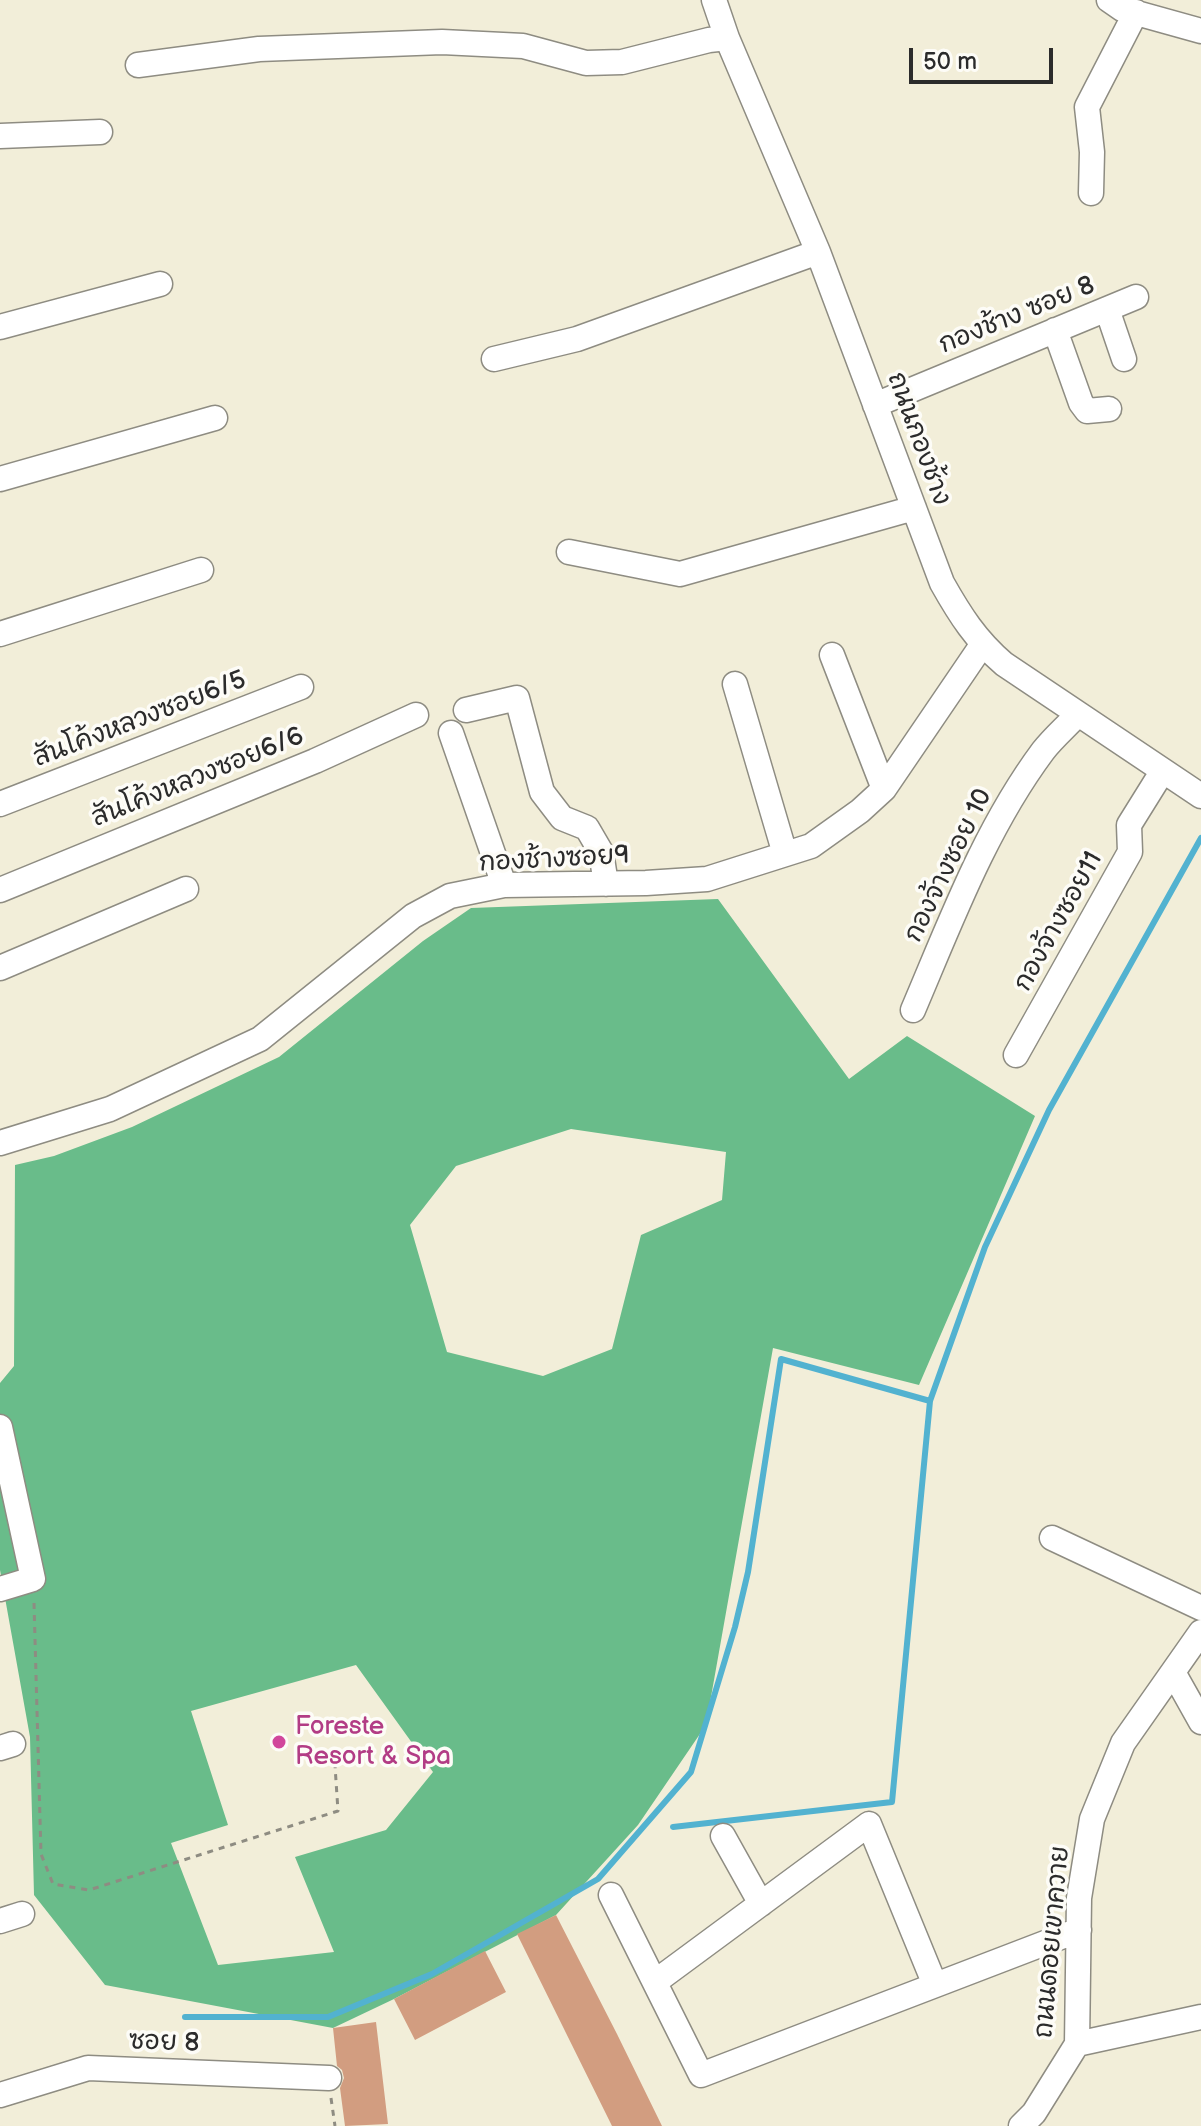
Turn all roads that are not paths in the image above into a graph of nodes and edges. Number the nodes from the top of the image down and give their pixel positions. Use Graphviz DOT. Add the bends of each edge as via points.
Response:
graph roads {
  1 [pos="714,0"];
  2 [pos="1109,0"];
  3 [pos="1144,14"];
  4 [pos="1201,31"];
  5 [pos="727,38"];
  6 [pos="138,65"];
  7 [pos="100,132"];
  8 [pos="0,136"];
  9 [pos="1091,193"];
  10 [pos="818,252"];
  11 [pos="160,284"];
  12 [pos="1136,297"];
  13 [pos="1107,309"];
  14 [pos="0,327"];
  15 [pos="1055,330"];
  16 [pos="494,359"];
  17 [pos="1124,359"];
  18 [pos="875,405"];
  19 [pos="1109,409"];
  20 [pos="215,418"];
  21 [pos="0,479"];
  22 [pos="914,508"];
  23 [pos="569,552"];
  24 [pos="201,570"];
  25 [pos="0,634"];
  26 [pos="982,645"];
  27 [pos="832,655"];
  28 [pos="735,684"];
  29 [pos="301,687"];
  30 [pos="466,710"];
  31 [pos="416,715"];
  32 [pos="1077,715"];
  33 [pos="451,733"];
  34 [pos="1162,772"];
  35 [pos="884,789"];
  36 [pos="1201,796"];
  37 [pos="0,804"];
  38 [pos="785,854"];
  39 [pos="606,884"];
  40 [pos="504,885"];
  41 [pos="186,889"];
  42 [pos="0,890"];
  43 [pos="0,968"];
  44 [pos="913,1010"];
  45 [pos="1016,1055"];
  46 [pos="0,1143"];
  47 [pos="0,1427"];
  48 [pos="7,1494"];
  49 [pos="1052,1538"];
  50 [pos="0,1589"];
  51 [pos="1201,1608"];
  52 [pos="1201,1632"];
  53 [pos="1173,1672"];
  54 [pos="1201,1722"];
  55 [pos="723,1836"];
  56 [pos="611,1895"];
  57 [pos="761,1904"];
  58 [pos="1079,1930"];
  59 [pos="655,1982"];
  60 [pos="935,1985"];
  61 [pos="1201,2017"];
  62 [pos="1077,2044"];
  63 [pos="329,2078"];
  64 [pos="0,2095"];
  65 [pos="1034,2122"];
  1 -- 5 [label="street, ถนนกองช้าง"];
  2 -- 3 [label="street"];
  3 -- 4 [label="street"];
  3 -- 9 [label="street" via="1087,107"];
  5 -- 6 [label="street" via="622,62 586,63 523,46 442,42 259,49"];
  5 -- 10 [label="street, ถนนกองช้าง"];
  7 -- 8 [label="street"];
  10 -- 16 [label="street" via="577,339"];
  10 -- 18 [label="street, ถนนกองช้าง"];
  11 -- 14 [label="street"];
  12 -- 13 [label="street, กองช้าง ซอย 8"];
  13 -- 15 [label="street, กองช้าง ซอย 8"];
  13 -- 17 [label="street"];
  15 -- 18 [label="street, กองช้าง ซอย 8"];
  15 -- 19 [label="street" via="1081,403 1087,411"];
  18 -- 22 [label="street, ถนนกองช้าง"];
  20 -- 21 [label="street"];
  22 -- 23 [label="street" via="680,574"];
  22 -- 26 [label="street, ถนนกองช้าง" via="942,583"];
  24 -- 25 [label="street"];
  26 -- 32 [label="street, ถนนกองช้าง"];
  26 -- 35 [label="street, กองช้างซอย9"];
  27 -- 35 [label="street"];
  28 -- 38 [label="street"];
  29 -- 37 [label="street, สันโค้งหลวงซอย6/5"];
  30 -- 39 [label="street" via="517,698 542,792 562,818 587,828 601,852"];
  31 -- 42 [label="street, สันโค้งหลวงซอย6/6"];
  32 -- 34 [label="street, ถนนกองช้าง"];
  32 -- 44 [label="street, กองจ้างซอย 10" via="1045,748 983,847"];
  33 -- 40 [label="street"];
  34 -- 36 [label="street, ถนนกองช้าง"];
  34 -- 45 [label="street, กองจ้างซอย11" via="1129,825 1130,852"];
  35 -- 38 [label="street, กองช้างซอย9" via="811,846"];
  38 -- 39 [label="street, กองช้างซอย9" via="707,879"];
  39 -- 40 [label="street, กองช้างซอย9"];
  40 -- 46 [label="street, กองช้างซอย9" via="450,896 413,916 260,1039 110,1109"];
  41 -- 43 [label="street"];
  47 -- 48 [label="street"];
  48 -- 50 [label="street" via="33,1579"];
  49 -- 51 [label="street"];
  52 -- 53 [label="street, ถนนดอยเขาควาย"];
  53 -- 54 [label="street"];
  53 -- 58 [label="street, ถนนดอยเขาควาย" via="1123,1743 1092,1819"];
  55 -- 57 [label="street"];
  56 -- 59 [label="street"];
  57 -- 59 [label="street"];
  57 -- 60 [label="street" via="869,1824"];
  58 -- 60 [label="street"];
  58 -- 62 [label="street, ถนนดอยเขาควาย"];
  59 -- 60 [label="street" via="701,2075"];
  61 -- 62 [label="street"];
  62 -- 65 [label="street, ถนนดอยเขาควาย"];
  63 -- 64 [label="street, ซอย 8" via="88,2068"];
}
